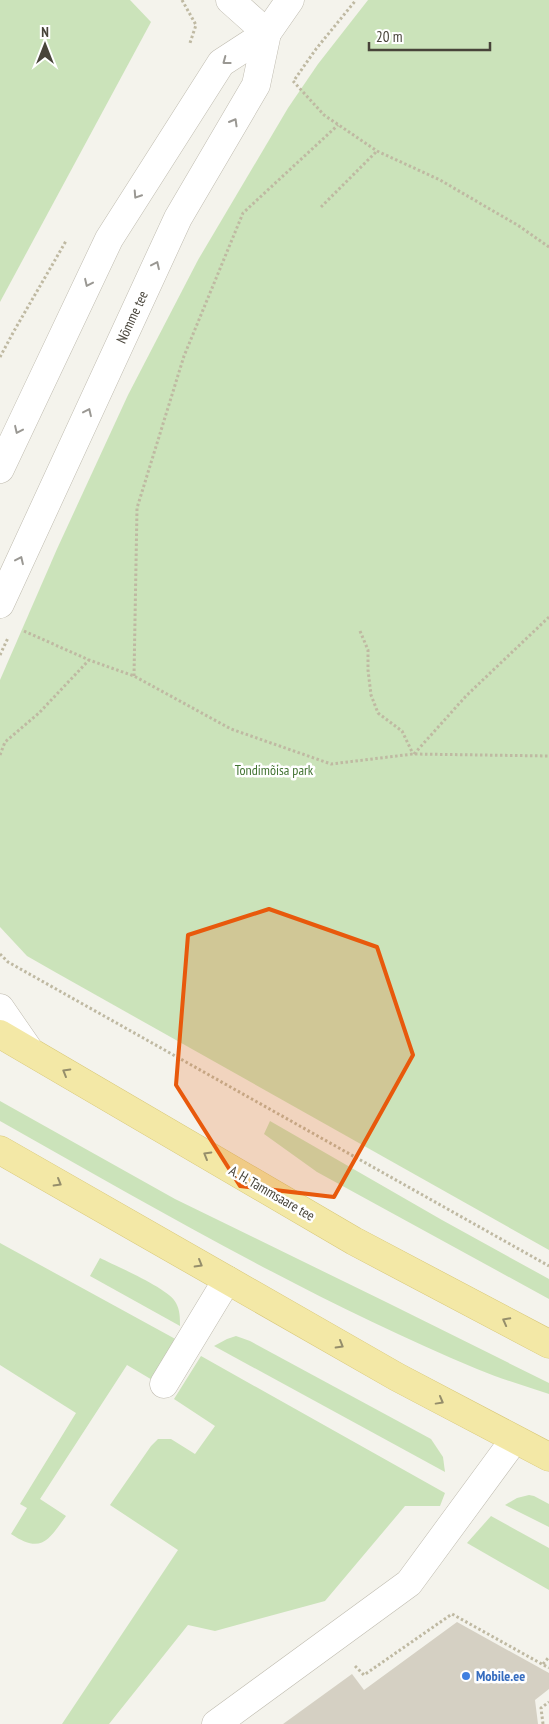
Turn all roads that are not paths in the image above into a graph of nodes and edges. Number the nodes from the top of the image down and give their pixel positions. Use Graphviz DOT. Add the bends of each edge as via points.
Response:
graph roads {
  1 [pos="230,0"];
  2 [pos="290,0"];
  3 [pos="267,33"];
  4 [pos="0,469"];
  5 [pos="0,604"];
  6 [pos="0,1008"];
  7 [pos="0,1034"];
  8 [pos="29,1050"];
  9 [pos="0,1150"];
  10 [pos="227,1280"];
  11 [pos="549,1344"];
  12 [pos="164,1384"];
  13 [pos="514,1440"];
  14 [pos="549,1444"];
  15 [pos="549,1457"];
  16 [pos="216,1724"];
  1 -- 3 [label="street"];
  2 -- 3 [label="street, Nõmme tee"];
  3 -- 4 [label="street, Nõmme tee, one-way" via="221,63 109,239"];
  5 -- 3 [label="street, Nõmme tee, one-way" via="178,218 256,85"];
  6 -- 8 [label="street"];
  7 -- 8 [label="main road, A. H. Tammsaare tee"];
  11 -- 8 [label="main road, A. H. Tammsaare tee, one-way" via="354,1241"];
  9 -- 10 [label="main road, one-way"];
  10 -- 12 [label="street"];
  10 -- 13 [label="main road, one-way"];
  13 -- 14 [label="main road"];
  13 -- 15 [label="main road"];
  13 -- 16 [label="street" via="409,1583"];
}
